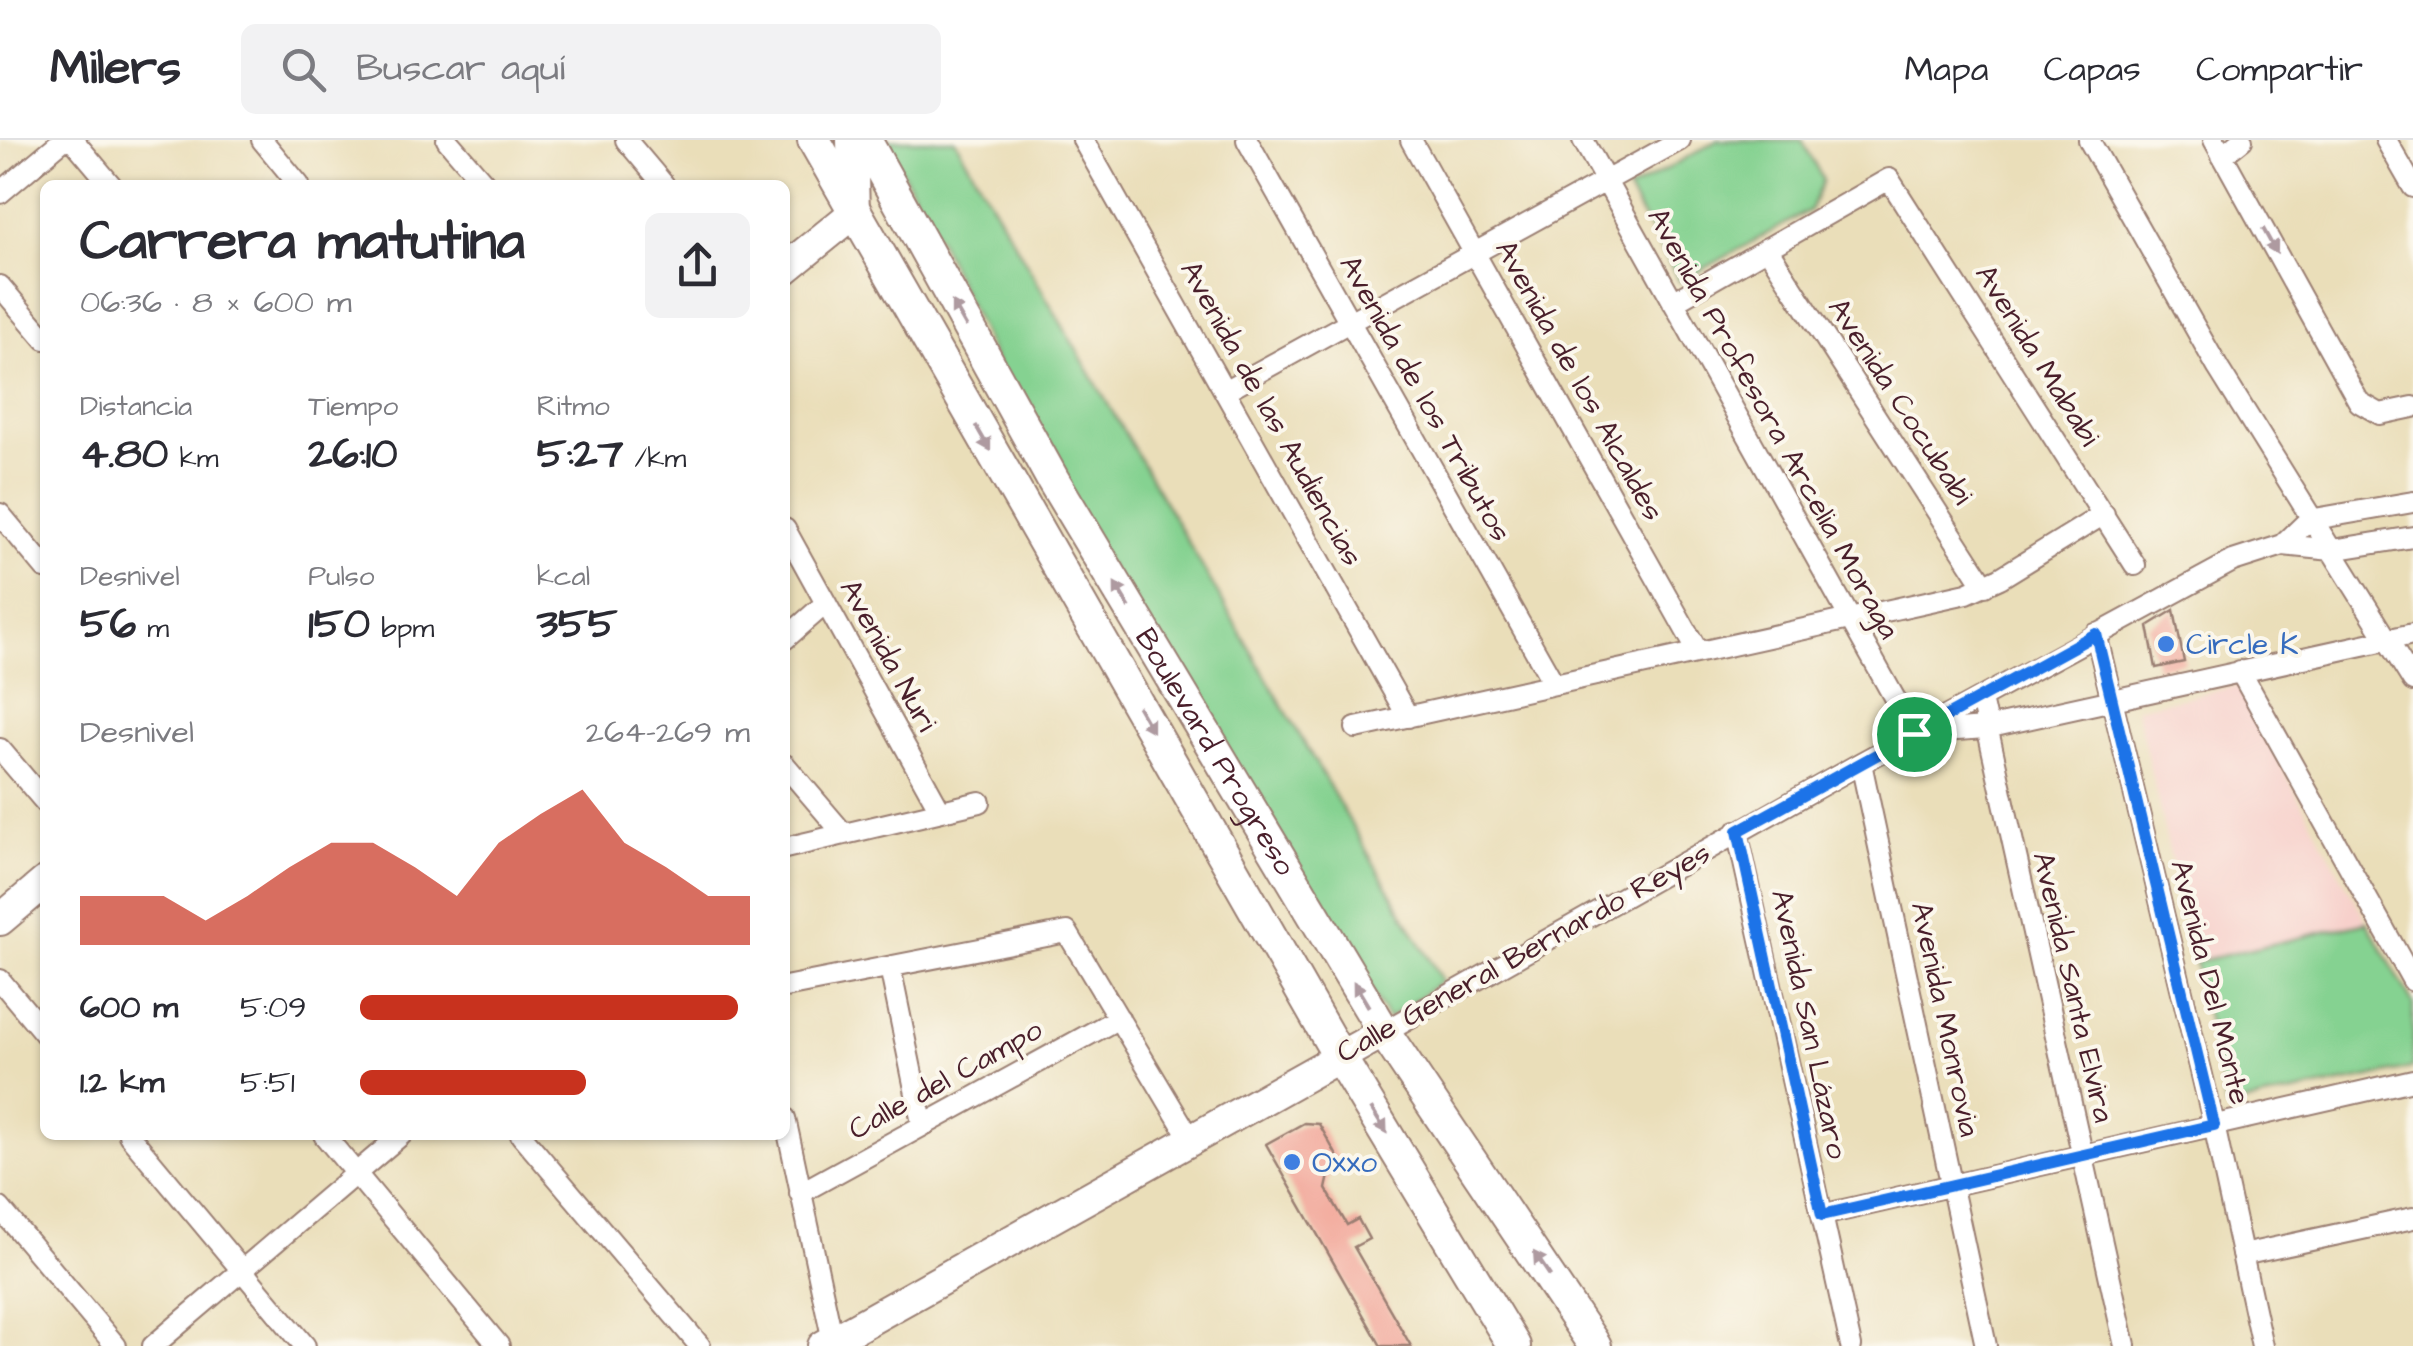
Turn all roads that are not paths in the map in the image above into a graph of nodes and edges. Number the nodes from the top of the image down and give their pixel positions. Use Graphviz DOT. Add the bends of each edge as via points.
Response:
graph roads {
  1 [pos="64,140"];
  2 [pos="74,140"];
  3 [pos="262,140"];
  4 [pos="447,140"];
  5 [pos="626,140"];
  6 [pos="814,140"];
  7 [pos="852,140"];
  8 [pos="864,140"];
  9 [pos="1083,140"];
  10 [pos="1247,140"];
  11 [pos="1411,140"];
  12 [pos="1582,140"];
  13 [pos="1680,140"];
  14 [pos="2089,140"];
  15 [pos="2242,140"];
  16 [pos="2386,140"];
  17 [pos="2218,148"];
  18 [pos="107,180"];
  19 [pos="295,180"];
  20 [pos="482,180"];
  21 [pos="660,180"];
  22 [pos="1605,182"];
  23 [pos="2413,187"];
  24 [pos="0,193"];
  25 [pos="854,213"];
  26 [pos="1767,248"];
  27 [pos="1475,255"];
  28 [pos="790,264"];
  29 [pos="934,270"];
  30 [pos="0,286"];
  31 [pos="1673,302"];
  32 [pos="1350,324"];
  33 [pos="40,334"];
  34 [pos="1226,390"];
  35 [pos="2413,408"];
  36 [pos="2413,502"];
  37 [pos="0,514"];
  38 [pos="2104,514"];
  39 [pos="2309,520"];
  40 [pos="2413,538"];
  41 [pos="790,539"];
  42 [pos="2283,545"];
  43 [pos="2332,550"];
  44 [pos="40,562"];
  45 [pos="2135,565"];
  46 [pos="1985,586"];
  47 [pos="826,603"];
  48 [pos="1846,618"];
  49 [pos="2096,634"];
  50 [pos="2413,634"];
  51 [pos="790,635"];
  52 [pos="2390,639"];
  53 [pos="1697,650"];
  54 [pos="2240,671"];
  55 [pos="2413,681"];
  56 [pos="1554,684"];
  57 [pos="1980,698"];
  58 [pos="2112,700"];
  59 [pos="1408,717"];
  60 [pos="1356,728"];
  61 [pos="1986,728"];
  62 [pos="1914,734"];
  63 [pos="0,748"];
  64 [pos="1861,763"];
  65 [pos="790,771"];
  66 [pos="40,796"];
  67 [pos="980,802"];
  68 [pos="940,810"];
  69 [pos="1738,831"];
  70 [pos="843,833"];
  71 [pos="790,847"];
  72 [pos="40,886"];
  73 [pos="0,920"];
  74 [pos="890,967"];
  75 [pos="0,980"];
  76 [pos="2413,980"];
  77 [pos="790,986"];
  78 [pos="1119,1018"];
  79 [pos="40,1028"];
  80 [pos="1384,1032"];
  81 [pos="1339,1056"];
  82 [pos="2413,1080"];
  83 [pos="922,1123"];
  84 [pos="2214,1125"];
  85 [pos="1190,1138"];
  86 [pos="133,1140"];
  87 [pos="328,1140"];
  88 [pos="395,1140"];
  89 [pos="526,1140"];
  90 [pos="789,1140"];
  91 [pos="2082,1156"];
  92 [pos="356,1173"];
  93 [pos="1951,1186"];
  94 [pos="800,1193"];
  95 [pos="0,1208"];
  96 [pos="1822,1215"];
  97 [pos="2413,1218"];
  98 [pos="2242,1255"];
  99 [pos="242,1271"];
  100 [pos="830,1344"];
  101 [pos="116,1346"];
  102 [pos="153,1346"];
  103 [pos="305,1346"];
  104 [pos="499,1346"];
  105 [pos="700,1346"];
  106 [pos="1514,1346"];
  107 [pos="1595,1346"];
  108 [pos="1851,1346"];
  109 [pos="1986,1346"];
  110 [pos="2126,1346"];
  111 [pos="2262,1346"];
  1 -- 24 [label="street"];
  2 -- 18 [label="street"];
  3 -- 19 [label="street"];
  4 -- 20 [label="street"];
  5 -- 21 [label="street"];
  6 -- 25 [label="main road, Boulevard Progreso"];
  7 -- 25 [label="street"];
  8 -- 29 [label="main road, Boulevard Progreso"];
  9 -- 34 [label="street, Avenida de las Audiencias"];
  10 -- 32 [label="street, Avenida de los Tributos"];
  11 -- 27 [label="street, Avenida de los Alcaldes"];
  12 -- 22 [label="street, Avenida Profesora Arcelia Moraga"];
  13 -- 22 [label="street"];
  14 -- 39 [label="street"];
  15 -- 17 [label="street"];
  16 -- 23 [label="street"];
  17 -- 35 [label="street, one-way" via="2359,402 2380,414"];
  22 -- 27 [label="street"];
  22 -- 31 [label="street, Avenida Profesora Arcelia Moraga"];
  25 -- 28 [label="street"];
  25 -- 29 [label="main road" via="895,236"];
  25 -- 81 [label="main road, Boulevard Progreso, one-way"];
  26 -- 31 [label="street"];
  26 -- 38 [label="street, Avenida Mababi" via="1889,179"];
  26 -- 46 [label="street, Avenida Cocubabi"];
  27 -- 32 [label="street"];
  27 -- 53 [label="street, Avenida de los Alcaldes"];
  80 -- 29 [label="main road, Boulevard Progreso, one-way"];
  30 -- 33 [label="street"];
  31 -- 48 [label="street, Avenida Profesora Arcelia Moraga"];
  32 -- 34 [label="street"];
  32 -- 56 [label="street, Avenida de los Tributos"];
  34 -- 59 [label="street, Avenida de las Audiencias"];
  36 -- 39 [label="street"];
  37 -- 44 [label="street"];
  38 -- 45 [label="street, Avenida Mababi"];
  38 -- 46 [label="street"];
  39 -- 42 [label="street, Calle General Bernardo Reyes"];
  39 -- 43 [label="street"];
  40 -- 43 [label="street, Calle General Bernardo Reyes"];
  41 -- 47 [label="street, Avenida Nuri"];
  42 -- 43 [label="street, Calle General Bernardo Reyes"];
  42 -- 49 [label="street, Calle General Bernardo Reyes" via="2233,561"];
  43 -- 52 [label="street"];
  46 -- 48 [label="street"];
  47 -- 51 [label="street"];
  47 -- 68 [label="street, Avenida Nuri"];
  48 -- 53 [label="street"];
  48 -- 62 [label="street, Avenida Profesora Arcelia Moraga"];
  49 -- 57 [label="street, Calle General Bernardo Reyes"];
  49 -- 58 [label="street, Avenida Del Monte"];
  50 -- 52 [label="street"];
  52 -- 54 [label="street"];
  52 -- 55 [label="street"];
  53 -- 56 [label="street"];
  54 -- 58 [label="street"];
  54 -- 76 [label="street"];
  56 -- 59 [label="street"];
  57 -- 61 [label="street, Avenida Santa Elvira"];
  57 -- 62 [label="street, Calle General Bernardo Reyes"];
  58 -- 61 [label="street"];
  58 -- 84 [label="street, Avenida Del Monte"];
  59 -- 60 [label="street"];
  61 -- 62 [label="street"];
  61 -- 91 [label="street, Avenida Santa Elvira"];
  62 -- 64 [label="street, Calle General Bernardo Reyes"];
  63 -- 66 [label="street"];
  64 -- 69 [label="street, Calle General Bernardo Reyes"];
  64 -- 93 [label="street, Avenida Monrovia"];
  65 -- 70 [label="street"];
  67 -- 68 [label="street"];
  68 -- 70 [label="street"];
  69 -- 80 [label="street, Calle General Bernardo Reyes"];
  69 -- 96 [label="street, Avenida San Lázaro"];
  70 -- 71 [label="street"];
  72 -- 73 [label="street"];
  74 -- 77 [label="street"];
  74 -- 78 [label="street" via="1060,930 1075,938"];
  74 -- 83 [label="street"];
  75 -- 79 [label="street"];
  78 -- 83 [label="street, Calle del Campo"];
  78 -- 85 [label="street"];
  80 -- 81 [label="street, Calle General Bernardo Reyes"];
  107 -- 80 [label="main road, Boulevard Progreso, one-way"];
  81 -- 85 [label="street, Calle General Bernardo Reyes"];
  81 -- 106 [label="main road, Boulevard Progreso, one-way"];
  82 -- 84 [label="street"];
  83 -- 94 [label="street, Calle del Campo"];
  84 -- 91 [label="street"];
  84 -- 98 [label="street, Avenida Del Monte"];
  85 -- 100 [label="street, Calle General Bernardo Reyes"];
  86 -- 99 [label="street"];
  87 -- 92 [label="street"];
  88 -- 92 [label="street"];
  89 -- 105 [label="street"];
  90 -- 94 [label="street"];
  91 -- 93 [label="street"];
  91 -- 110 [label="street, Avenida Santa Elvira"];
  92 -- 99 [label="street"];
  92 -- 104 [label="street"];
  93 -- 96 [label="street"];
  93 -- 109 [label="street, Avenida Monrovia"];
  94 -- 100 [label="street"];
  95 -- 101 [label="street"];
  96 -- 108 [label="street, Avenida San Lázaro"];
  97 -- 98 [label="street"];
  98 -- 111 [label="street, Avenida Del Monte"];
  99 -- 102 [label="street"];
  99 -- 103 [label="street"];
}
